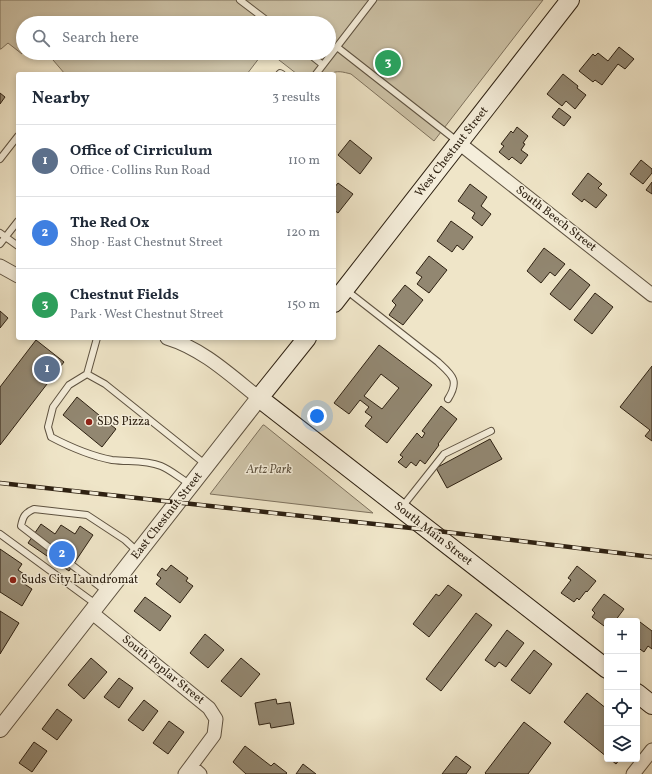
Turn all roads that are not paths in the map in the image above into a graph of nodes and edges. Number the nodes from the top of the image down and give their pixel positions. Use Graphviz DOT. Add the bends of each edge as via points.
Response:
graph roads {
  1 [pos="240,0"];
  2 [pos="373,0"];
  3 [pos="570,0"];
  4 [pos="261,16"];
  5 [pos="337,47"];
  6 [pos="317,60"];
  7 [pos="327,60"];
  8 [pos="323,65"];
  9 [pos="318,72"];
  10 [pos="16,139"];
  11 [pos="459,143"];
  12 [pos="0,159"];
  13 [pos="16,224"];
  14 [pos="0,232"];
  15 [pos="6,237"];
  16 [pos="0,244"];
  17 [pos="16,244"];
  18 [pos="0,266"];
  19 [pos="16,275"];
  20 [pos="652,295"];
  21 [pos="339,296"];
  22 [pos="96,340"];
  23 [pos="172,340"];
  24 [pos="304,340"];
  25 [pos="87,374"];
  26 [pos="259,398"];
  27 [pos="448,399"];
  28 [pos="491,431"];
  29 [pos="207,465"];
  30 [pos="191,485"];
  31 [pos="400,508"];
  32 [pos="0,534"];
  33 [pos="138,552"];
  34 [pos="107,592"];
  35 [pos="94,609"];
  36 [pos="604,667"];
  37 [pos="640,695"];
  38 [pos="652,704"];
  39 [pos="0,729"];
  40 [pos="652,750"];
  41 [pos="192,771"];
  42 [pos="633,774"];
  1 -- 4 [label="lane"];
  2 -- 5 [label="lane"];
  3 -- 11 [label="main road, West Chestnut Street"];
  5 -- 11 [label="lane"];
  6 -- 8 [label="lane"];
  7 -- 8 [label="lane"];
  8 -- 9 [label="lane"];
  10 -- 12 [label="lane"];
  11 -- 20 [label="street, South Beech Street"];
  11 -- 21 [label="main road, West Chestnut Street"];
  13 -- 15 [label="lane"];
  14 -- 15 [label="lane"];
  15 -- 16 [label="lane"];
  15 -- 17 [label="lane"];
  18 -- 19 [label="street"];
  21 -- 27 [label="lane" via="438,362 451,374 454,379 454,390"];
  22 -- 25 [label="lane"];
  23 -- 26 [label="street" via="206,356"];
  24 -- 26 [label="main road"];
  25 -- 29 [label="lane" via="105,384"];
  25 -- 30 [label="lane" via="68,385 53,407 48,427 51,436 64,444 112,460 143,461 162,466"];
  26 -- 29 [label="street, East Chestnut Street"];
  26 -- 31 [label="main road, South Main Street"];
  28 -- 31 [label="lane" via="444,454"];
  29 -- 30 [label="street, East Chestnut Street"];
  30 -- 33 [label="street, East Chestnut Street"];
  31 -- 36 [label="main road, South Main Street"];
  32 -- 35 [label="lane"];
  33 -- 34 [label="street, East Chestnut Street"];
  33 -- 34 [label="lane" via="125,540 87,515 34,509 26,512 21,526"];
  34 -- 35 [label="street, East Chestnut Street"];
  35 -- 39 [label="street, East Chestnut Street"];
  35 -- 41 [label="street, South Poplar Street" via="209,708 216,719 214,735"];
  37 -- 38 [label="main road"];
  40 -- 42 [label="street"];
}
